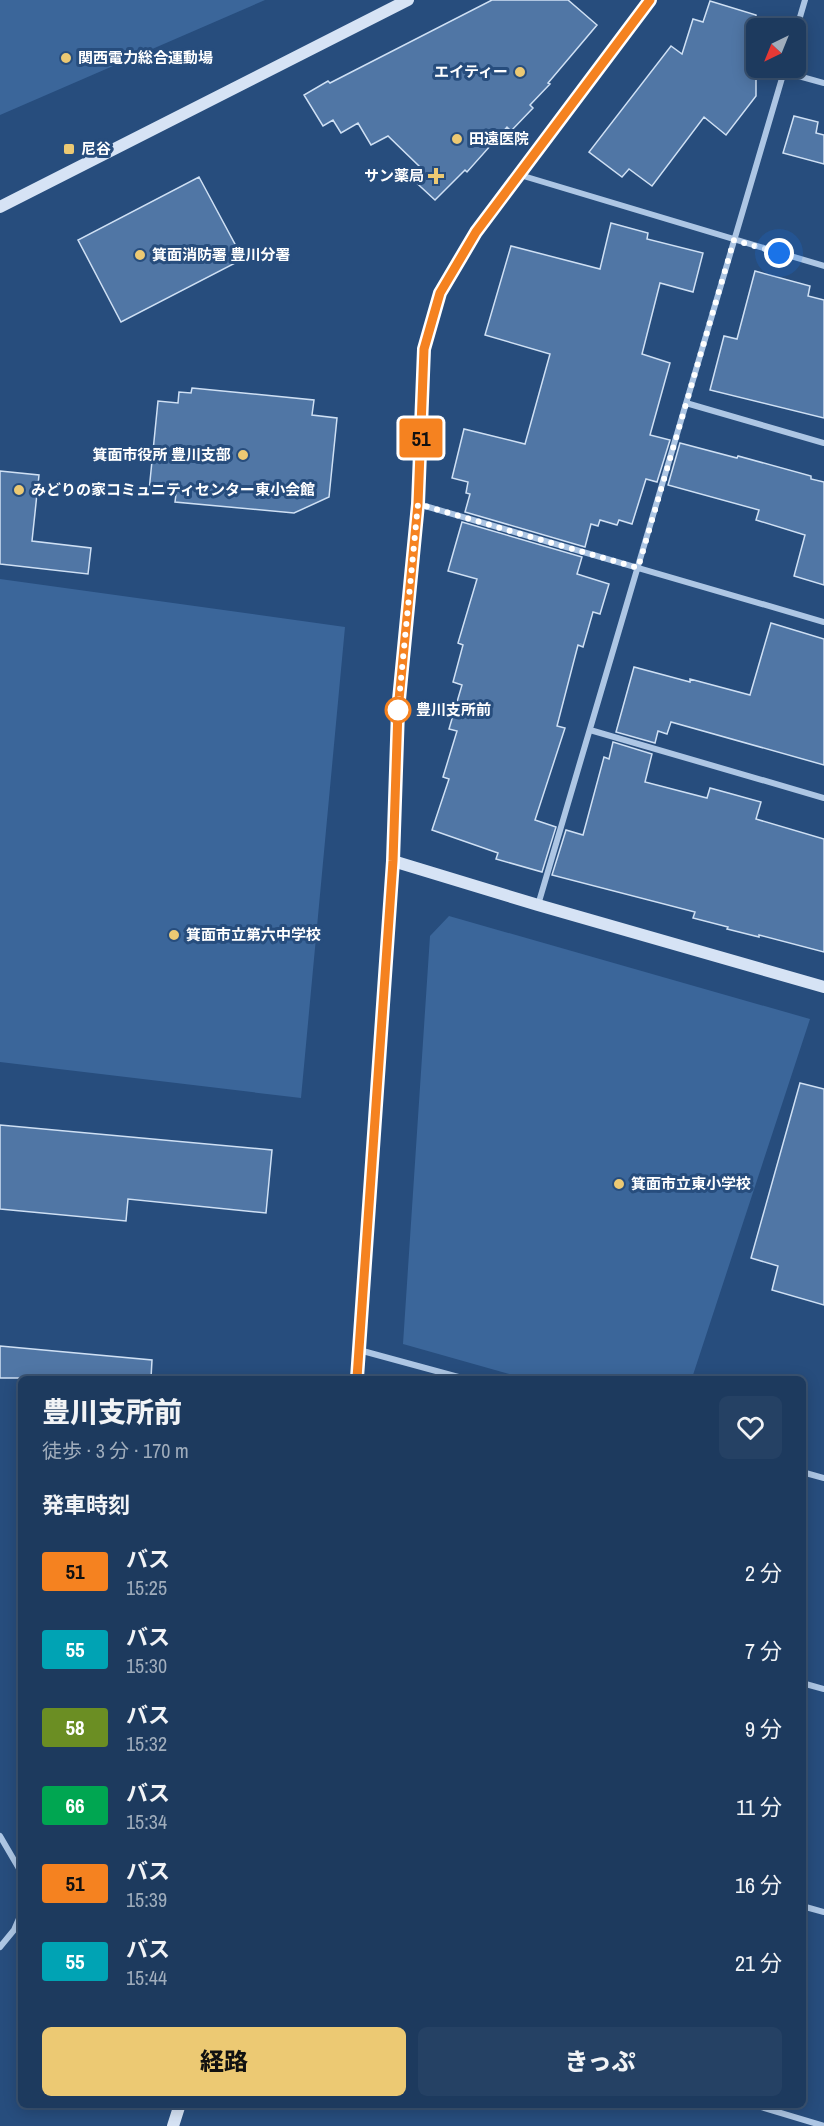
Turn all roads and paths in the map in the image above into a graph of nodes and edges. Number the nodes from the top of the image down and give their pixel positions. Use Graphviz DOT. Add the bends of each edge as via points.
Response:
graph roads {
  1 [pos="408,0"];
  2 [pos="650,0"];
  3 [pos="805,0"];
  4 [pos="800,18"];
  5 [pos="806,77"];
  6 [pos="782,78"];
  7 [pos="824,83"];
  8 [pos="520,175"];
  9 [pos="0,207"];
  10 [pos="734,240"];
  11 [pos="824,266"];
  12 [pos="686,403"];
  13 [pos="824,443"];
  14 [pos="418,504"];
  15 [pos="638,568"];
  16 [pos="824,622"];
  17 [pos="590,730"];
  18 [pos="824,798"];
  19 [pos="393,861"];
  20 [pos="538,905"];
  21 [pos="824,987"];
  22 [pos="359,1350"];
  23 [pos="357,1376"];
  24 [pos="455,1376"];
  25 [pos="806,1473"];
  26 [pos="824,1478"];
  27 [pos="806,1684"];
  28 [pos="824,1689"];
  29 [pos="0,1836"];
  30 [pos="18,1867"];
  31 [pos="806,1907"];
  32 [pos="824,1912"];
  33 [pos="18,1921"];
  34 [pos="0,1947"];
  35 [pos="179,2108"];
  36 [pos="764,2108"];
  37 [pos="173,2126"];
  38 [pos="824,2126"];
  1 -- 9 [label="street"];
  2 -- 8 [label="street"];
  3 -- 4 [label="street"];
  5 -- 7 [label="street"];
  6 -- 10 [label="street"];
  8 -- 10 [label="street"];
  8 -- 14 [label="street" via="476,232 440,293 424,349"];
  10 -- 11 [label="street"];
  10 -- 12 [label="street"];
  12 -- 13 [label="street"];
  12 -- 15 [label="street"];
  14 -- 15 [label="street"];
  14 -- 19 [label="street" via="398,710"];
  15 -- 16 [label="street"];
  15 -- 17 [label="street"];
  17 -- 18 [label="street"];
  17 -- 20 [label="street"];
  19 -- 20 [label="street"];
  19 -- 22 [label="street"];
  20 -- 21 [label="street"];
  22 -- 23 [label="street"];
  22 -- 24 [label="street"];
  25 -- 26 [label="street"];
  27 -- 28 [label="street"];
  29 -- 30 [label="street"];
  31 -- 32 [label="street"];
  33 -- 34 [label="street"];
  35 -- 37 [label="street"];
  36 -- 38 [label="street"];
}
